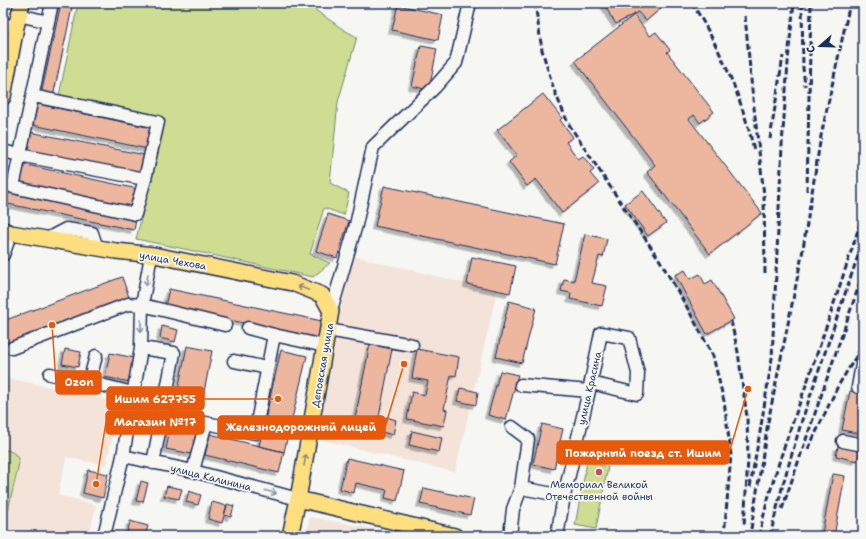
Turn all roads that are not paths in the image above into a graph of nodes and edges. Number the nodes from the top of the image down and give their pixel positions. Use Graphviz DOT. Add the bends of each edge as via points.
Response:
graph roads {
  1 [pos="52,3"];
  2 [pos="470,3"];
  3 [pos="15,17"];
  4 [pos="48,22"];
  5 [pos="33,96"];
  6 [pos="3,97"];
  7 [pos="3,151"];
  8 [pos="19,155"];
  9 [pos="145,179"];
  10 [pos="7,231"];
  11 [pos="3,254"];
  12 [pos="154,255"];
  13 [pos="142,305"];
  14 [pos="331,311"];
  15 [pos="225,325"];
  16 [pos="248,328"];
  17 [pos="328,330"];
  18 [pos="274,335"];
  19 [pos="412,345"];
  20 [pos="325,346"];
  21 [pos="12,348"];
  22 [pos="141,348"];
  23 [pos="96,356"];
  24 [pos="863,360"];
  25 [pos="234,361"];
  26 [pos="267,368"];
  27 [pos="50,374"];
  28 [pos="89,382"];
  29 [pos="521,385"];
  30 [pos="590,387"];
  31 [pos="863,388"];
  32 [pos="133,393"];
  33 [pos="512,427"];
  34 [pos="842,440"];
  35 [pos="863,445"];
  36 [pos="123,456"];
  37 [pos="153,463"];
  38 [pos="193,471"];
  39 [pos="521,488"];
  40 [pos="564,496"];
  41 [pos="298,499"];
  42 [pos="104,536"];
  43 [pos="290,536"];
  44 [pos="455,536"];
  45 [pos="510,536"];
  46 [pos="557,536"];
  1 -- 4 [label="street"];
  2 -- 14 [label="street" via="456,63 435,88 373,147 356,225"];
  3 -- 4 [label="street"];
  3 -- 6 [label="main road"];
  4 -- 5 [label="street"];
  5 -- 8 [label="street"];
  5 -- 9 [label="street" via="158,122"];
  7 -- 8 [label="street"];
  8 -- 9 [label="street"];
  8 -- 9 [label="street" via="13,187 135,214"];
  10 -- 11 [label="street"];
  10 -- 12 [label="main road, улица Чехова" via="97,248"];
  12 -- 13 [label="street, one-way" via="150,261"];
  14 -- 12 [label="main road, улица Чехова, one-way" via="322,295 292,283"];
  13 -- 15 [label="street"];
  13 -- 21 [label="street" via="128,304"];
  13 -- 22 [label="street, one-way"];
  14 -- 17 [label="main road, Деповская улица"];
  16 -- 18 [label="street"];
  17 -- 19 [label="street"];
  17 -- 20 [label="main road, Деповская улица"];
  18 -- 20 [label="street"];
  18 -- 26 [label="street"];
  41 -- 20 [label="main road, Деповская улица, one-way"];
  22 -- 32 [label="street"];
  22 -- 37 [label="street" via="174,353"];
  23 -- 28 [label="street"];
  24 -- 31 [label="street" via="858,387"];
  25 -- 26 [label="street"];
  26 -- 38 [label="street" via="254,433 206,423"];
  27 -- 28 [label="street"];
  28 -- 32 [label="street"];
  29 -- 30 [label="street"];
  30 -- 30 [label="street, улица Красина" via="601,333 629,338 638,373 636,394"];
  30 -- 40 [label="street, улица Красина"];
  32 -- 36 [label="street"];
  33 -- 39 [label="street" via="528,439"];
  34 -- 35 [label="street"];
  36 -- 37 [label="street, улица Калинина"];
  36 -- 42 [label="street"];
  37 -- 38 [label="street, улица Калинина"];
  38 -- 41 [label="street, улица Калинина, one-way"];
  39 -- 40 [label="street"];
  39 -- 45 [label="street" via="513,508"];
  40 -- 46 [label="street, улица Красина"];
  41 -- 43 [label="main road, Деповская улица"];
  41 -- 44 [label="main road"];
}
